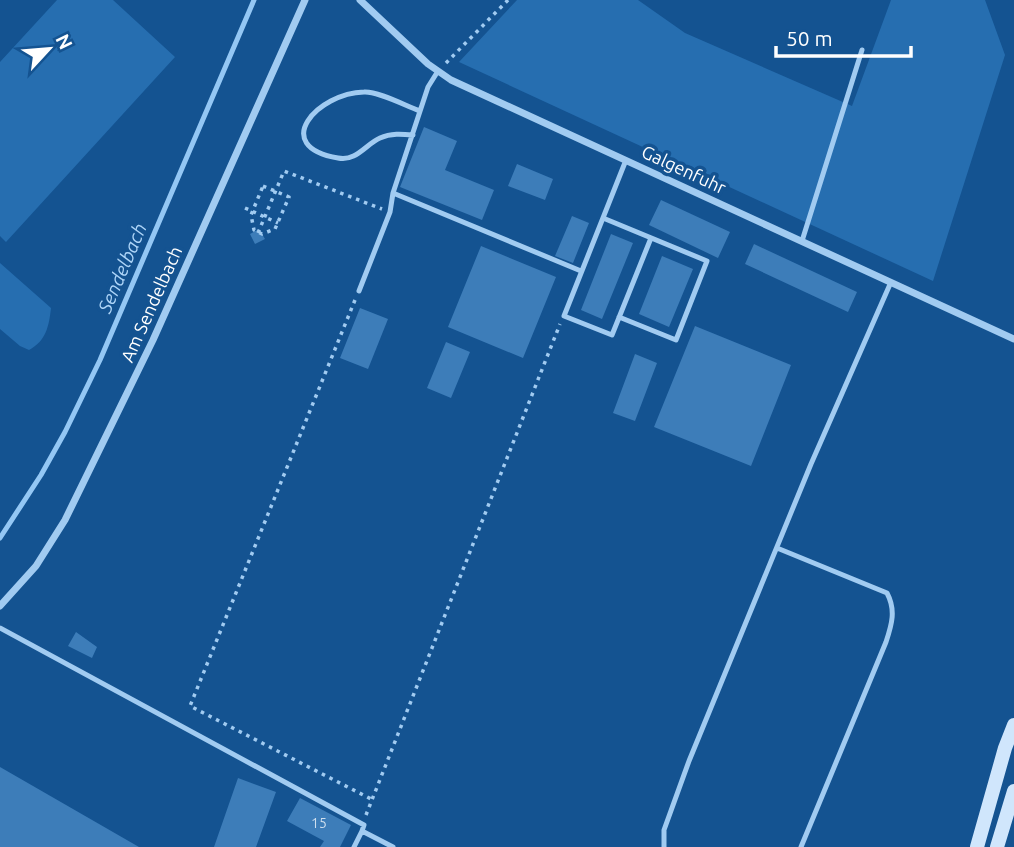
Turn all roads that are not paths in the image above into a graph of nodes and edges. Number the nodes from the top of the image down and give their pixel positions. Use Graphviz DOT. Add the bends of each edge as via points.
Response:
graph roads {
  1 [pos="305,0"];
  2 [pos="360,0"];
  3 [pos="862,50"];
  4 [pos="438,71"];
  5 [pos="420,111"];
  6 [pos="413,135"];
  7 [pos="626,160"];
  8 [pos="393,193"];
  9 [pos="603,218"];
  10 [pos="651,238"];
  11 [pos="802,241"];
  12 [pos="581,271"];
  13 [pos="891,282"];
  14 [pos="359,291"];
  15 [pos="619,317"];
  16 [pos="1014,339"];
  17 [pos="776,548"];
  18 [pos="0,606"];
  19 [pos="0,628"];
  20 [pos="1014,725"];
  21 [pos="1014,791"];
  22 [pos="363,828"];
  23 [pos="354,847"];
  24 [pos="393,847"];
  25 [pos="663,847"];
  26 [pos="801,847"];
  27 [pos="977,847"];
  28 [pos="997,847"];
  1 -- 18 [label="street, Am Sendelbach" via="153,340 65,520 36,566"];
  2 -- 4 [label="street, Galgenfuhr"];
  3 -- 11 [label="lane"];
  4 -- 5 [label="lane"];
  4 -- 7 [label="street, Galgenfuhr"];
  5 -- 6 [label="lane"];
  5 -- 6 [label="lane" via="367,91 324,103 309,116 304,131 311,148 346,159 381,137"];
  6 -- 8 [label="lane"];
  7 -- 9 [label="lane"];
  7 -- 11 [label="street, Galgenfuhr"];
  8 -- 12 [label="lane"];
  8 -- 14 [label="lane"];
  9 -- 10 [label="lane"];
  9 -- 12 [label="lane"];
  10 -- 15 [label="lane"];
  10 -- 15 [label="lane" via="707,261 676,340"];
  11 -- 13 [label="street, Galgenfuhr"];
  12 -- 15 [label="lane" via="564,316 612,335"];
  13 -- 16 [label="street, Galgenfuhr"];
  13 -- 17 [label="lane"];
  17 -- 25 [label="lane" via="672,807"];
  17 -- 26 [label="lane" via="887,593 893,605 886,642"];
  19 -- 22 [label="lane"];
  20 -- 27 [label="street"];
  21 -- 28 [label="street"];
  22 -- 23 [label="lane"];
  22 -- 24 [label="lane"];
}
